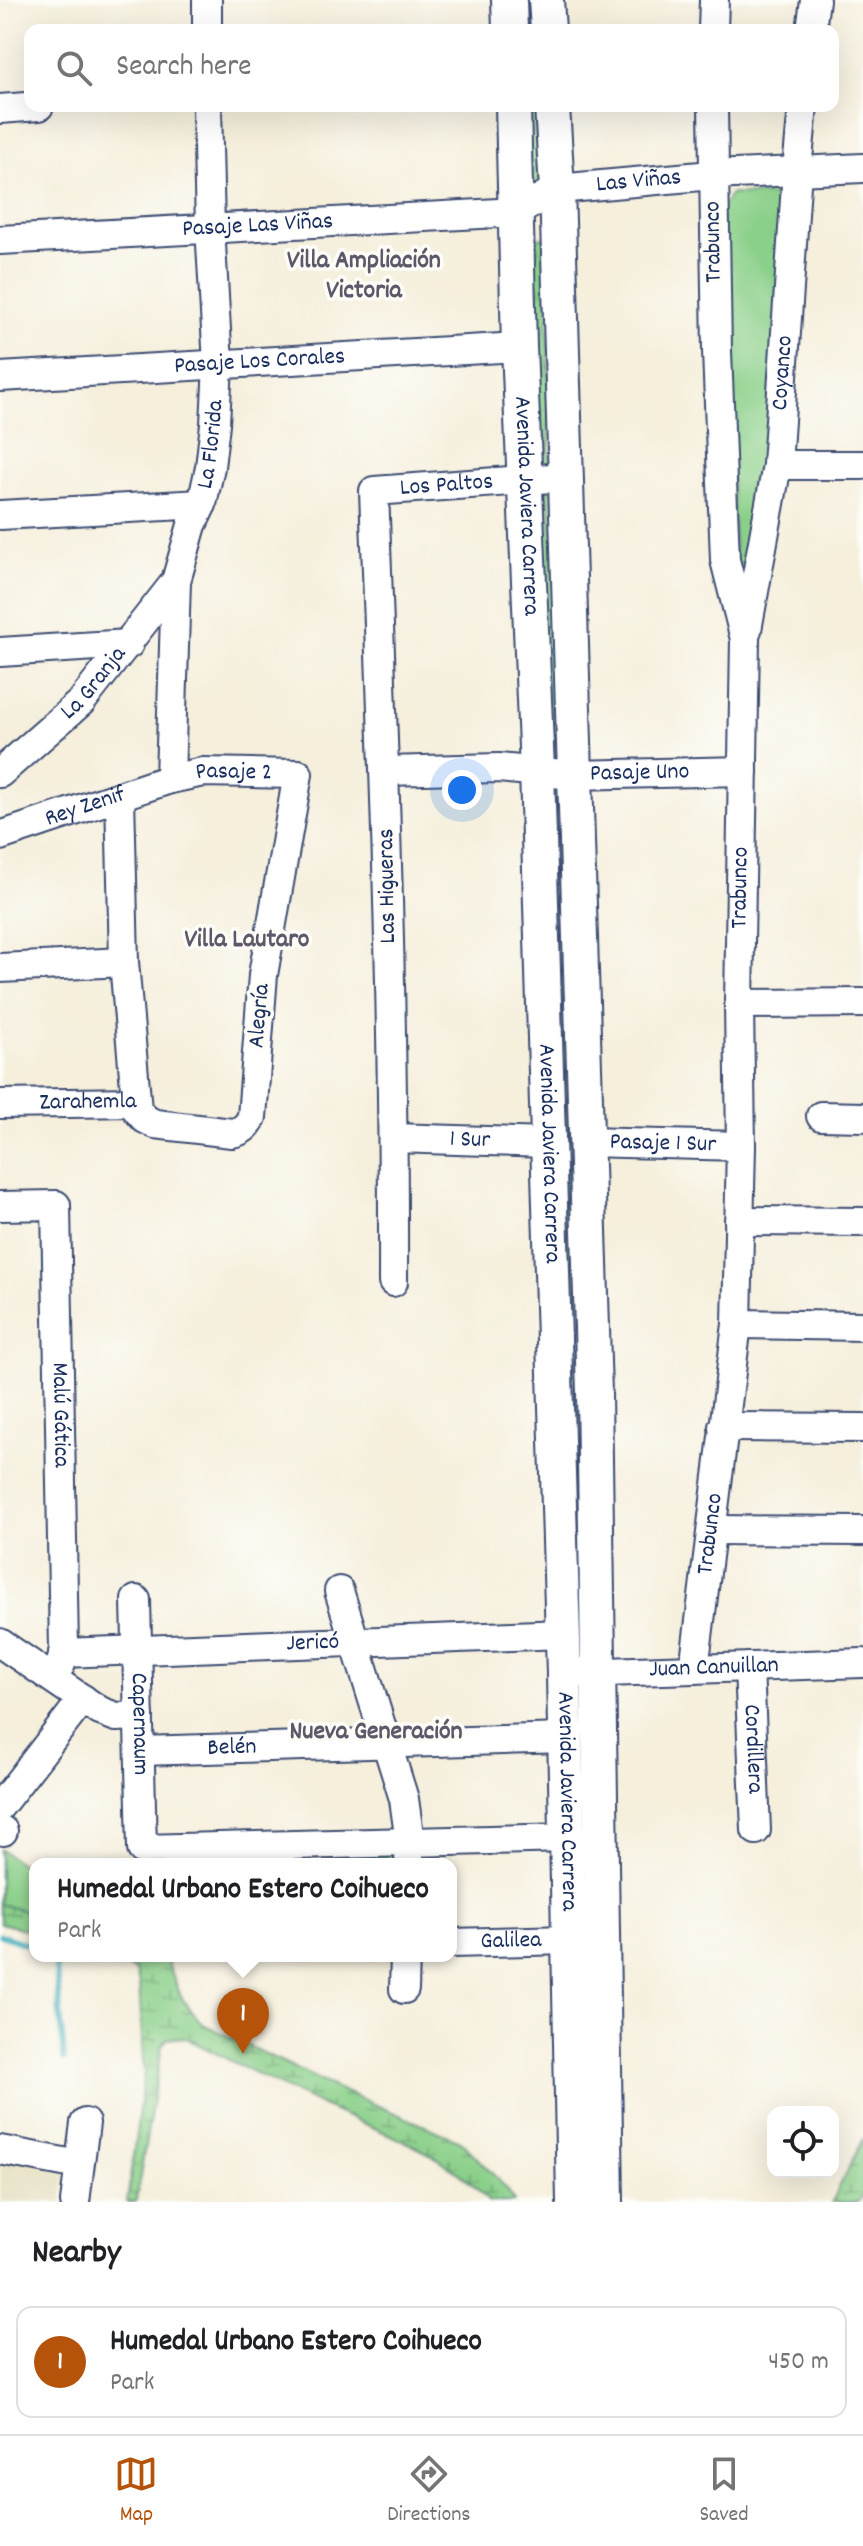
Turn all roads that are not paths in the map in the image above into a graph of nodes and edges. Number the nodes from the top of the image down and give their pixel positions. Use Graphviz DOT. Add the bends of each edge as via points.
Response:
graph roads {
  1 [pos="207,0"];
  2 [pos="509,0"];
  3 [pos="546,0"];
  4 [pos="714,0"];
  5 [pos="815,0"];
  6 [pos="207,24"];
  7 [pos="510,24"];
  8 [pos="548,24"];
  9 [pos="713,24"];
  10 [pos="812,24"];
  11 [pos="24,107"];
  12 [pos="0,109"];
  13 [pos="207,112"];
  14 [pos="513,112"];
  15 [pos="552,112"];
  16 [pos="713,112"];
  17 [pos="802,112"];
  18 [pos="863,168"];
  19 [pos="797,170"];
  20 [pos="712,175"];
  21 [pos="557,189"];
  22 [pos="517,212"];
  23 [pos="210,227"];
  24 [pos="0,240"];
  25 [pos="519,347"];
  26 [pos="218,364"];
  27 [pos="0,377"];
  28 [pos="777,465"];
  29 [pos="863,465"];
  30 [pos="565,477"];
  31 [pos="525,481"];
  32 [pos="374,491"];
  33 [pos="202,504"];
  34 [pos="0,515"];
  35 [pos="176,581"];
  36 [pos="745,639"];
  37 [pos="129,644"];
  38 [pos="0,652"];
  39 [pos="537,770"];
  40 [pos="386,771"];
  41 [pos="743,771"];
  42 [pos="0,773"];
  43 [pos="298,774"];
  44 [pos="574,775"];
  45 [pos="170,779"];
  46 [pos="120,796"];
  47 [pos="0,836"];
  48 [pos="124,962"];
  49 [pos="0,968"];
  50 [pos="863,1003"];
  51 [pos="739,1004"];
  52 [pos="136,1102"];
  53 [pos="0,1104"];
  54 [pos="821,1116"];
  55 [pos="252,1117"];
  56 [pos="863,1117"];
  57 [pos="394,1138"];
  58 [pos="585,1142"];
  59 [pos="548,1143"];
  60 [pos="741,1146"];
  61 [pos="0,1206"];
  62 [pos="739,1221"];
  63 [pos="863,1222"];
  64 [pos="393,1282"];
  65 [pos="737,1324"];
  66 [pos="863,1326"];
  67 [pos="723,1427"];
  68 [pos="863,1428"];
  69 [pos="712,1530"];
  70 [pos="863,1531"];
  71 [pos="339,1591"];
  72 [pos="136,1600"];
  73 [pos="563,1634"];
  74 [pos="355,1641"];
  75 [pos="0,1643"];
  76 [pos="138,1651"];
  77 [pos="863,1663"];
  78 [pos="58,1666"];
  79 [pos="749,1667"];
  80 [pos="694,1669"];
  81 [pos="598,1672"];
  82 [pos="564,1674"];
  83 [pos="83,1699"];
  84 [pos="139,1716"];
  85 [pos="565,1738"];
  86 [pos="386,1744"];
  87 [pos="140,1751"];
  88 [pos="1,1822"];
  89 [pos="756,1830"];
  90 [pos="568,1838"];
  91 [pos="409,1853"];
  92 [pos="569,1940"];
  93 [pos="457,1943"];
  94 [pos="405,1962"];
  95 [pos="404,1989"];
  96 [pos="85,2123"];
  97 [pos="0,2150"];
  98 [pos="79,2165"];
  99 [pos="75,2202"];
  100 [pos="574,2202"];
  101 [pos="606,2202"];
  1 -- 6 [label="street"];
  2 -- 7 [label="main road"];
  3 -- 8 [label="main road"];
  4 -- 9 [label="street"];
  5 -- 10 [label="street"];
  11 -- 12 [label="street"];
  13 -- 23 [label="street, La Florida"];
  14 -- 22 [label="main road, Avenida Javiera Carrera"];
  15 -- 21 [label="main road, Avenida Javiera Carrera"];
  16 -- 20 [label="street, Trabunco"];
  17 -- 19 [label="street, Coyanco"];
  18 -- 19 [label="street, Las Viñas"];
  19 -- 20 [label="street, Las Viñas"];
  19 -- 28 [label="street, Coyanco"];
  20 -- 21 [label="street, Las Viñas"];
  20 -- 36 [label="street, Trabunco" via="725,560"];
  21 -- 22 [label="street, Las Viñas"];
  21 -- 30 [label="main road, Avenida Javiera Carrera"];
  22 -- 23 [label="street, Pasaje Las Viñas"];
  22 -- 25 [label="main road, Avenida Javiera Carrera"];
  23 -- 24 [label="street, Pasaje Las Viñas"];
  23 -- 26 [label="street, La Florida"];
  25 -- 26 [label="street, Pasaje Los Corales"];
  25 -- 31 [label="main road, Avenida Javiera Carrera"];
  26 -- 27 [label="street, Pasaje Los Corales"];
  26 -- 33 [label="street, La Florida" via="214,438"];
  28 -- 29 [label="street"];
  28 -- 36 [label="street, Coyanco"];
  30 -- 31 [label="street, Los Paltos"];
  30 -- 44 [label="main road, Avenida Javiera Carrera"];
  31 -- 32 [label="street, Los Paltos"];
  31 -- 39 [label="main road, Avenida Javiera Carrera"];
  32 -- 40 [label="street, Las Higueras"];
  33 -- 34 [label="street"];
  33 -- 35 [label="street, La Florida"];
  35 -- 37 [label="street, La Granja"];
  35 -- 45 [label="street, La Florida"];
  36 -- 41 [label="street, Trabunco"];
  37 -- 38 [label="street"];
  37 -- 42 [label="street, La Granja" via="82,701"];
  39 -- 40 [label="street"];
  39 -- 44 [label="street, Pasaje Uno"];
  39 -- 59 [label="main road, Avenida Javiera Carrera"];
  40 -- 57 [label="street, Las Higueras"];
  41 -- 44 [label="street, Pasaje Uno"];
  41 -- 51 [label="street, Trabunco"];
  43 -- 45 [label="street, Pasaje 2" via="203,772"];
  43 -- 55 [label="street, Alegría" via="263,975"];
  44 -- 58 [label="main road, Avenida Javiera Carrera"];
  45 -- 46 [label="street, Rey Zenif"];
  46 -- 47 [label="street, Rey Zenif"];
  46 -- 48 [label="street"];
  48 -- 49 [label="street"];
  48 -- 52 [label="street"];
  50 -- 51 [label="street"];
  51 -- 60 [label="street, Trabunco"];
  52 -- 53 [label="street, Zarahemla"];
  52 -- 55 [label="street, Zarahemla" via="145,1119 171,1126 232,1133 244,1129"];
  54 -- 56 [label="street"];
  57 -- 59 [label="street, 1 Sur"];
  57 -- 64 [label="street, Las Higueras"];
  58 -- 60 [label="street, Pasaje 1 Sur"];
  58 -- 81 [label="main road, Avenida Javiera Carrera"];
  59 -- 73 [label="main road, Avenida Javiera Carrera"];
  60 -- 62 [label="street, Trabunco"];
  61 -- 78 [label="street, Malú Gática" via="56,1205"];
  62 -- 63 [label="street"];
  62 -- 65 [label="street, Trabunco"];
  65 -- 66 [label="street"];
  65 -- 67 [label="street, Trabunco"];
  67 -- 68 [label="street"];
  67 -- 69 [label="street, Trabunco"];
  69 -- 70 [label="street"];
  69 -- 80 [label="street, Trabunco"];
  71 -- 74 [label="street"];
  72 -- 76 [label="street, Capernaum"];
  73 -- 74 [label="street, Jericó"];
  73 -- 82 [label="main road, Avenida Javiera Carrera"];
  74 -- 76 [label="street, Jericó"];
  74 -- 86 [label="street"];
  75 -- 78 [label="street"];
  76 -- 78 [label="street, Jericó"];
  76 -- 84 [label="street, Capernaum"];
  77 -- 79 [label="street, Juan Canuillan"];
  78 -- 83 [label="street"];
  79 -- 80 [label="street, Juan Canuillan"];
  79 -- 89 [label="street, Cordillera"];
  80 -- 81 [label="street, Juan Canuillan"];
  81 -- 82 [label="street, Juan Canuillan"];
  81 -- 101 [label="main road, Avenida Javiera Carrera"];
  82 -- 85 [label="main road, Avenida Javiera Carrera"];
  83 -- 84 [label="street" via="108,1715"];
  83 -- 88 [label="street"];
  84 -- 87 [label="street, Capernaum"];
  85 -- 86 [label="street, Belén"];
  85 -- 90 [label="main road, Avenida Javiera Carrera"];
  86 -- 87 [label="street, Belén"];
  86 -- 91 [label="street" via="404,1799"];
  87 -- 91 [label="street, Capernaum" via="142,1849"];
  90 -- 91 [label="street"];
  90 -- 92 [label="main road, Avenida Javiera Carrera"];
  92 -- 93 [label="street, Galilea"];
  92 -- 100 [label="main road, Avenida Javiera Carrera"];
  94 -- 95 [label="street"];
  96 -- 98 [label="street"];
  97 -- 98 [label="street"];
  98 -- 99 [label="street"];
}
